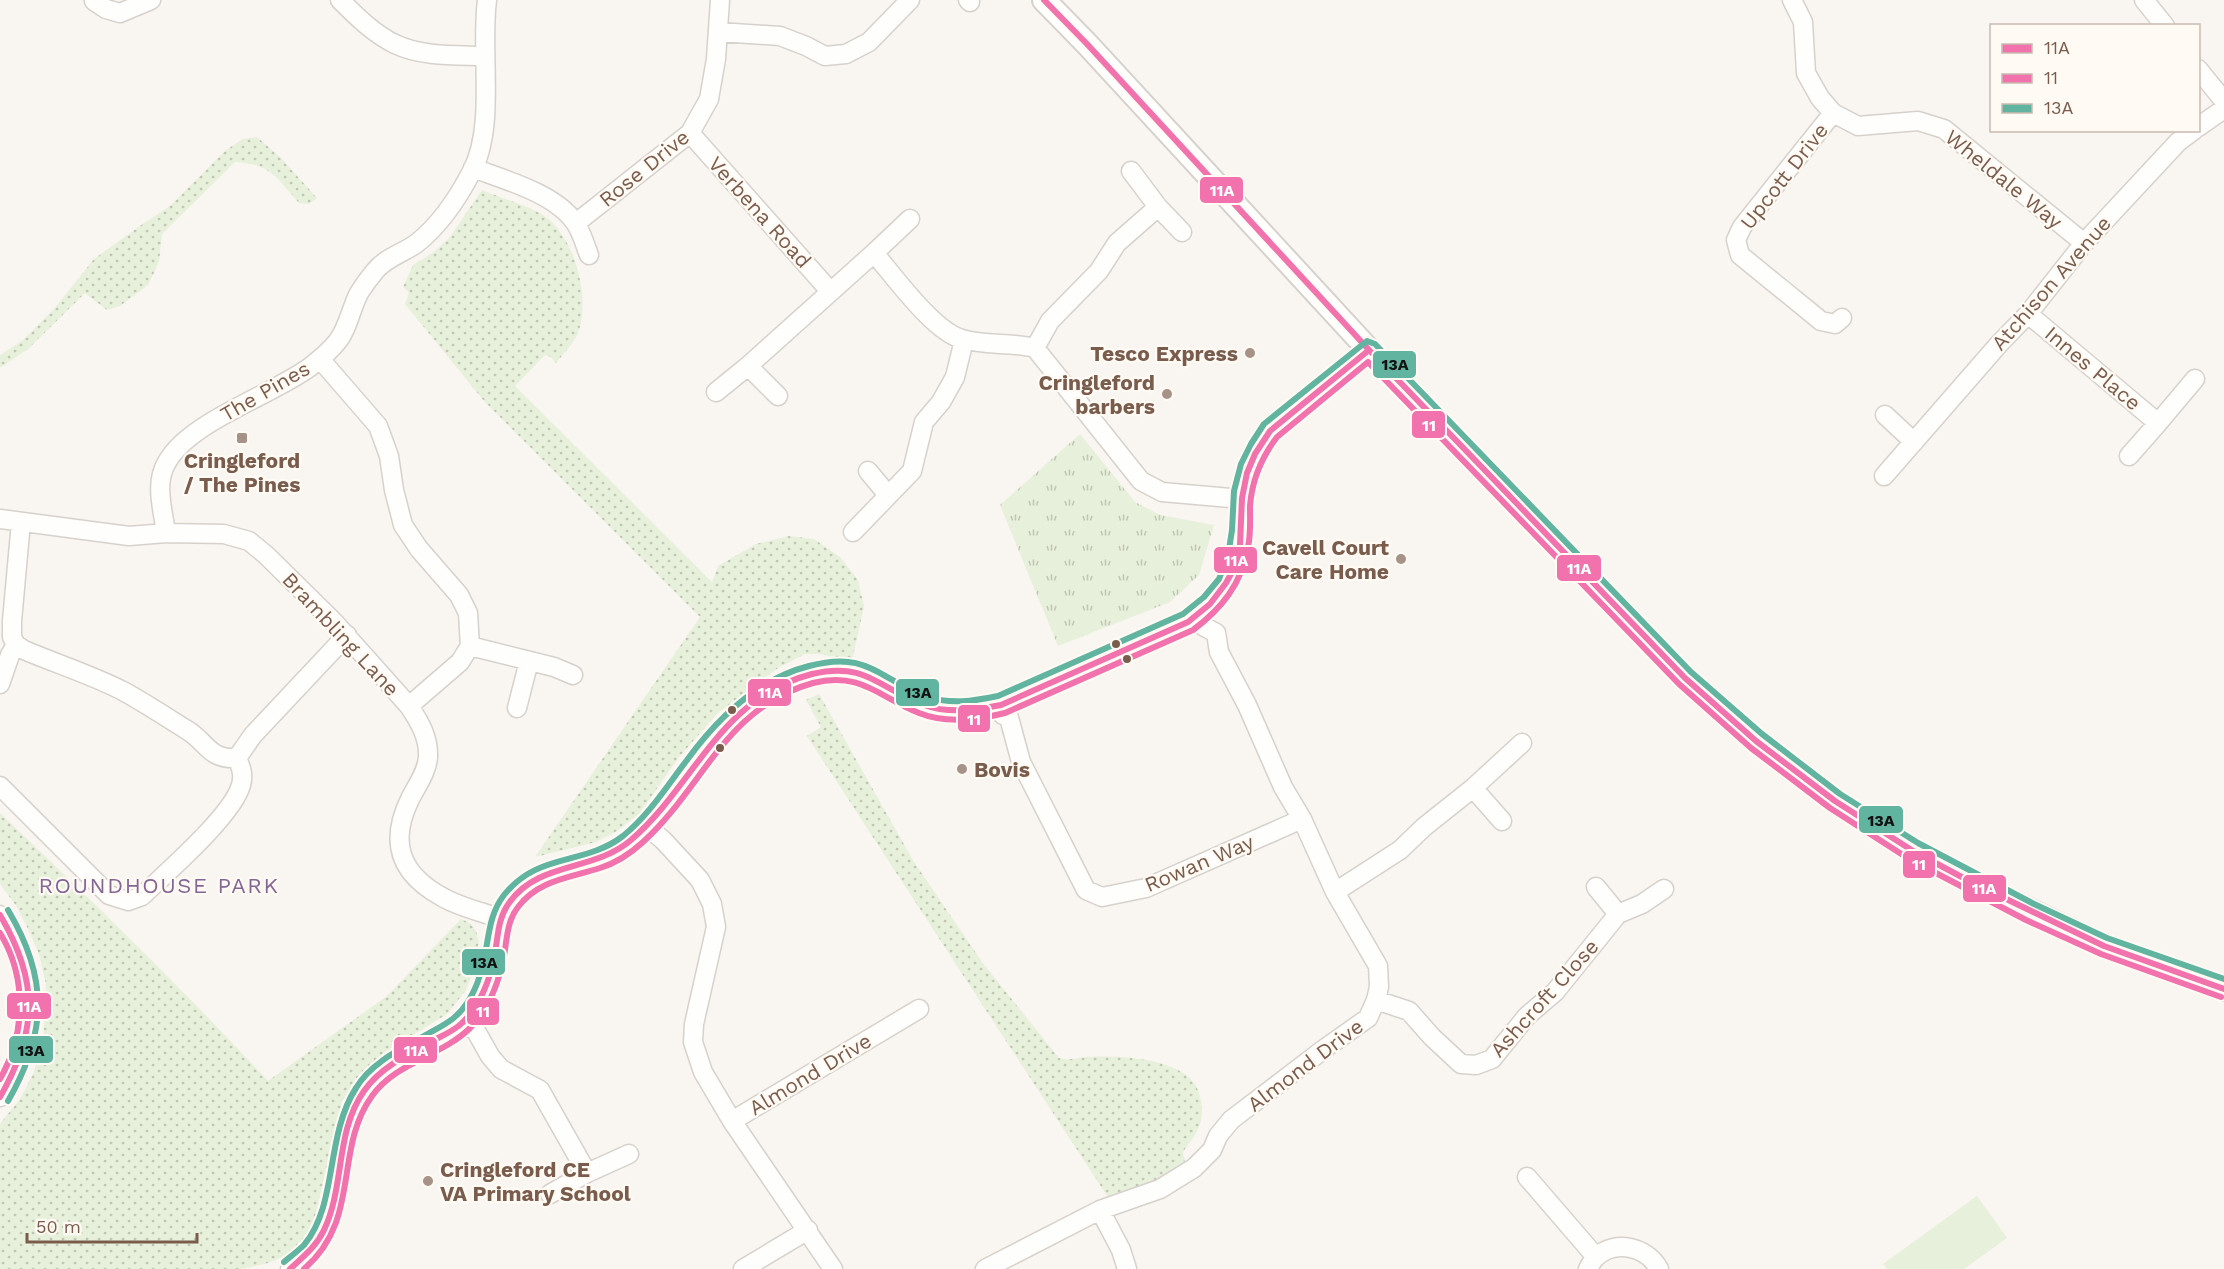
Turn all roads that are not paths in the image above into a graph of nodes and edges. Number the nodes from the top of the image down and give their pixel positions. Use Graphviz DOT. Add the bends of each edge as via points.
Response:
graph roads {
  1 [pos="151,0"];
  2 [pos="340,0"];
  3 [pos="487,0"];
  4 [pos="720,0"];
  5 [pos="910,0"];
  6 [pos="1044,0"];
  7 [pos="1792,0"];
  8 [pos="2145,0"];
  9 [pos="94,1"];
  10 [pos="2163,24"];
  11 [pos="719,32"];
  12 [pos="484,56"];
  13 [pos="2200,70"];
  14 [pos="2224,101"];
  15 [pos="2224,109"];
  16 [pos="1833,113"];
  17 [pos="2200,126"];
  18 [pos="2191,132"];
  19 [pos="690,133"];
  20 [pos="473,168"];
  21 [pos="1131,171"];
  22 [pos="1158,207"];
  23 [pos="910,219"];
  24 [pos="576,223"];
  25 [pos="1182,232"];
  26 [pos="2084,243"];
  27 [pos="874,253"];
  28 [pos="589,255"];
  29 [pos="830,291"];
  30 [pos="2028,314"];
  31 [pos="1842,318"];
  32 [pos="964,340"];
  33 [pos="1035,348"];
  34 [pos="1369,350"];
  35 [pos="320,359"];
  36 [pos="748,366"];
  37 [pos="2195,379"];
  38 [pos="716,392"];
  39 [pos="778,396"];
  40 [pos="1885,416"];
  41 [pos="2157,423"];
  42 [pos="1914,442"];
  43 [pos="2130,456"];
  44 [pos="868,471"];
  45 [pos="1884,476"];
  46 [pos="888,495"];
  47 [pos="1242,499"];
  48 [pos="0,519"];
  49 [pos="21,522"];
  50 [pos="853,532"];
  51 [pos="166,533"];
  52 [pos="1197,616"];
  53 [pos="347,635"];
  54 [pos="16,645"];
  55 [pos="470,646"];
  56 [pos="529,661"];
  57 [pos="573,675"];
  58 [pos="0,684"];
  59 [pos="1000,705"];
  60 [pos="409,706"];
  61 [pos="518,708"];
  62 [pos="1522,743"];
  63 [pos="237,758"];
  64 [pos="0,786"];
  65 [pos="1473,788"];
  66 [pos="1302,819"];
  67 [pos="1502,821"];
  68 [pos="646,826"];
  69 [pos="1596,887"];
  70 [pos="1664,889"];
  71 [pos="1335,892"];
  72 [pos="1618,914"];
  73 [pos="0,915"];
  74 [pos="501,919"];
  75 [pos="2224,989"];
  76 [pos="1376,1000"];
  77 [pos="919,1009"];
  78 [pos="462,1023"];
  79 [pos="0,1097"];
  80 [pos="732,1121"];
  81 [pos="629,1154"];
  82 [pos="586,1173"];
  83 [pos="1527,1177"];
  84 [pos="550,1194"];
  85 [pos="1100,1210"];
  86 [pos="808,1230"];
  87 [pos="1592,1263"];
  88 [pos="291,1269"];
  89 [pos="743,1269"];
  90 [pos="833,1269"];
  91 [pos="985,1269"];
  92 [pos="1127,1269"];
  93 [pos="1659,1269"];
  1 -- 9 [label="street" via="120,13"];
  2 -- 12 [label="street" via="395,44 439,54"];
  3 -- 12 [label="street, The Pines"];
  4 -- 11 [label="street, Rose Drive"];
  5 -- 11 [label="street" via="869,42 846,54 825,56 780,36"];
  6 -- 34 [label="street"];
  7 -- 16 [label="street, Wheldale Way" via="1803,22 1806,73"];
  8 -- 10 [label="street"];
  11 -- 19 [label="street, Rose Drive" via="709,99"];
  12 -- 20 [label="street, The Pines" via="482,144"];
  13 -- 14 [label="street"];
  15 -- 17 [label="street"];
  16 -- 26 [label="street, Wheldale Way" via="1858,126 1918,121 1944,129"];
  16 -- 31 [label="street, Upcott Drive" via="1742,227 1736,240 1740,255 1821,321 1835,324"];
  18 -- 26 [label="street, Atchison Avenue"];
  19 -- 24 [label="street, Rose Drive"];
  19 -- 29 [label="street, Verbena Road"];
  20 -- 24 [label="street" via="555,203"];
  20 -- 35 [label="street, The Pines" via="454,203 432,228 377,268 360,292 338,342"];
  21 -- 22 [label="street"];
  22 -- 25 [label="street"];
  22 -- 33 [label="street" via="1117,243 1099,271 1050,321"];
  23 -- 27 [label="street"];
  24 -- 28 [label="street"];
  26 -- 30 [label="street, Atchison Avenue"];
  27 -- 29 [label="street"];
  27 -- 32 [label="street" via="935,322 949,335"];
  29 -- 36 [label="street"];
  30 -- 41 [label="street, Innes Place"];
  30 -- 42 [label="street, Atchison Avenue"];
  32 -- 33 [label="street"];
  32 -- 46 [label="street" via="955,377 924,422 912,471"];
  33 -- 47 [label="street" via="1119,442 1141,481 1162,492"];
  34 -- 47 [label="street" via="1270,431 1250,464"];
  34 -- 75 [label="street" via="1685,678 1756,741 1835,801 1913,850 2030,912 2104,946"];
  35 -- 51 [label="street, The Pines" via="290,380 213,421 180,445 166,462 159,488"];
  35 -- 55 [label="street" via="378,426 403,525 459,595 468,614"];
  36 -- 38 [label="street"];
  36 -- 39 [label="street"];
  37 -- 41 [label="street, Innes Place"];
  40 -- 42 [label="street"];
  41 -- 43 [label="street, Innes Place"];
  42 -- 45 [label="street, Atchison Avenue"];
  44 -- 46 [label="street"];
  46 -- 50 [label="street"];
  47 -- 52 [label="street" via="1235,569 1214,601"];
  48 -- 49 [label="street, Brambling Lane"];
  49 -- 51 [label="street, Brambling Lane" via="129,536"];
  49 -- 54 [label="street" via="12,621"];
  51 -- 53 [label="street, Brambling Lane" via="224,534 249,541"];
  52 -- 59 [label="street" via="1172,631"];
  52 -- 66 [label="street, Almond Drive" via="1203,626 1216,633 1220,652"];
  53 -- 60 [label="street, Brambling Lane"];
  53 -- 63 [label="street" via="253,735"];
  54 -- 58 [label="street"];
  54 -- 63 [label="street" via="122,691 193,733 218,756"];
  55 -- 56 [label="street"];
  55 -- 60 [label="street" via="460,662"];
  56 -- 57 [label="street"];
  56 -- 61 [label="street"];
  59 -- 66 [label="street, Rowan Way" via="1003,715 1008,714 1021,762 1086,890 1102,897 1146,888"];
  59 -- 68 [label="street" via="959,711 937,709 875,677 853,671 829,671 794,680 751,706 723,730"];
  60 -- 74 [label="street, Brambling Lane" via="426,738 428,755 426,769 401,822 399,847 404,864 426,887 446,899"];
  62 -- 65 [label="street"];
  63 -- 64 [label="street" via="242,783 225,814 142,896 128,901 110,895"];
  65 -- 67 [label="street"];
  65 -- 71 [label="street" via="1400,850"];
  66 -- 71 [label="street, Almond Drive"];
  68 -- 74 [label="street" via="611,855 537,877 515,896"];
  68 -- 80 [label="street, Almond Drive" via="700,880 712,904 716,927 693,1042 703,1072"];
  69 -- 72 [label="street"];
  70 -- 72 [label="street, Ashcroft Close"];
  71 -- 76 [label="street, Almond Drive" via="1378,966"];
  72 -- 76 [label="street, Ashcroft Close" via="1555,992 1527,1016 1492,1059 1476,1065 1461,1064 1408,1011"];
  73 -- 79 [label="street" via="21,952 29,1014 21,1058"];
  74 -- 78 [label="street" via="481,996"];
  76 -- 85 [label="street, Almond Drive" via="1368,1018 1231,1120 1212,1150 1194,1168 1160,1189"];
  77 -- 80 [label="street, Almond Drive"];
  78 -- 82 [label="street" via="476,1031 501,1069 540,1090"];
  78 -- 88 [label="street" via="383,1073 364,1091 352,1115 334,1207 323,1235"];
  80 -- 86 [label="street, Almond Drive"];
  81 -- 82 [label="street"];
  82 -- 84 [label="street"];
  83 -- 87 [label="street"];
  85 -- 91 [label="street, Almond Drive"];
  85 -- 92 [label="street"];
  86 -- 89 [label="street"];
  86 -- 90 [label="street, Almond Drive"];
  87 -- 93 [label="street" via="1612,1248 1626,1247 1641,1251"];
}
